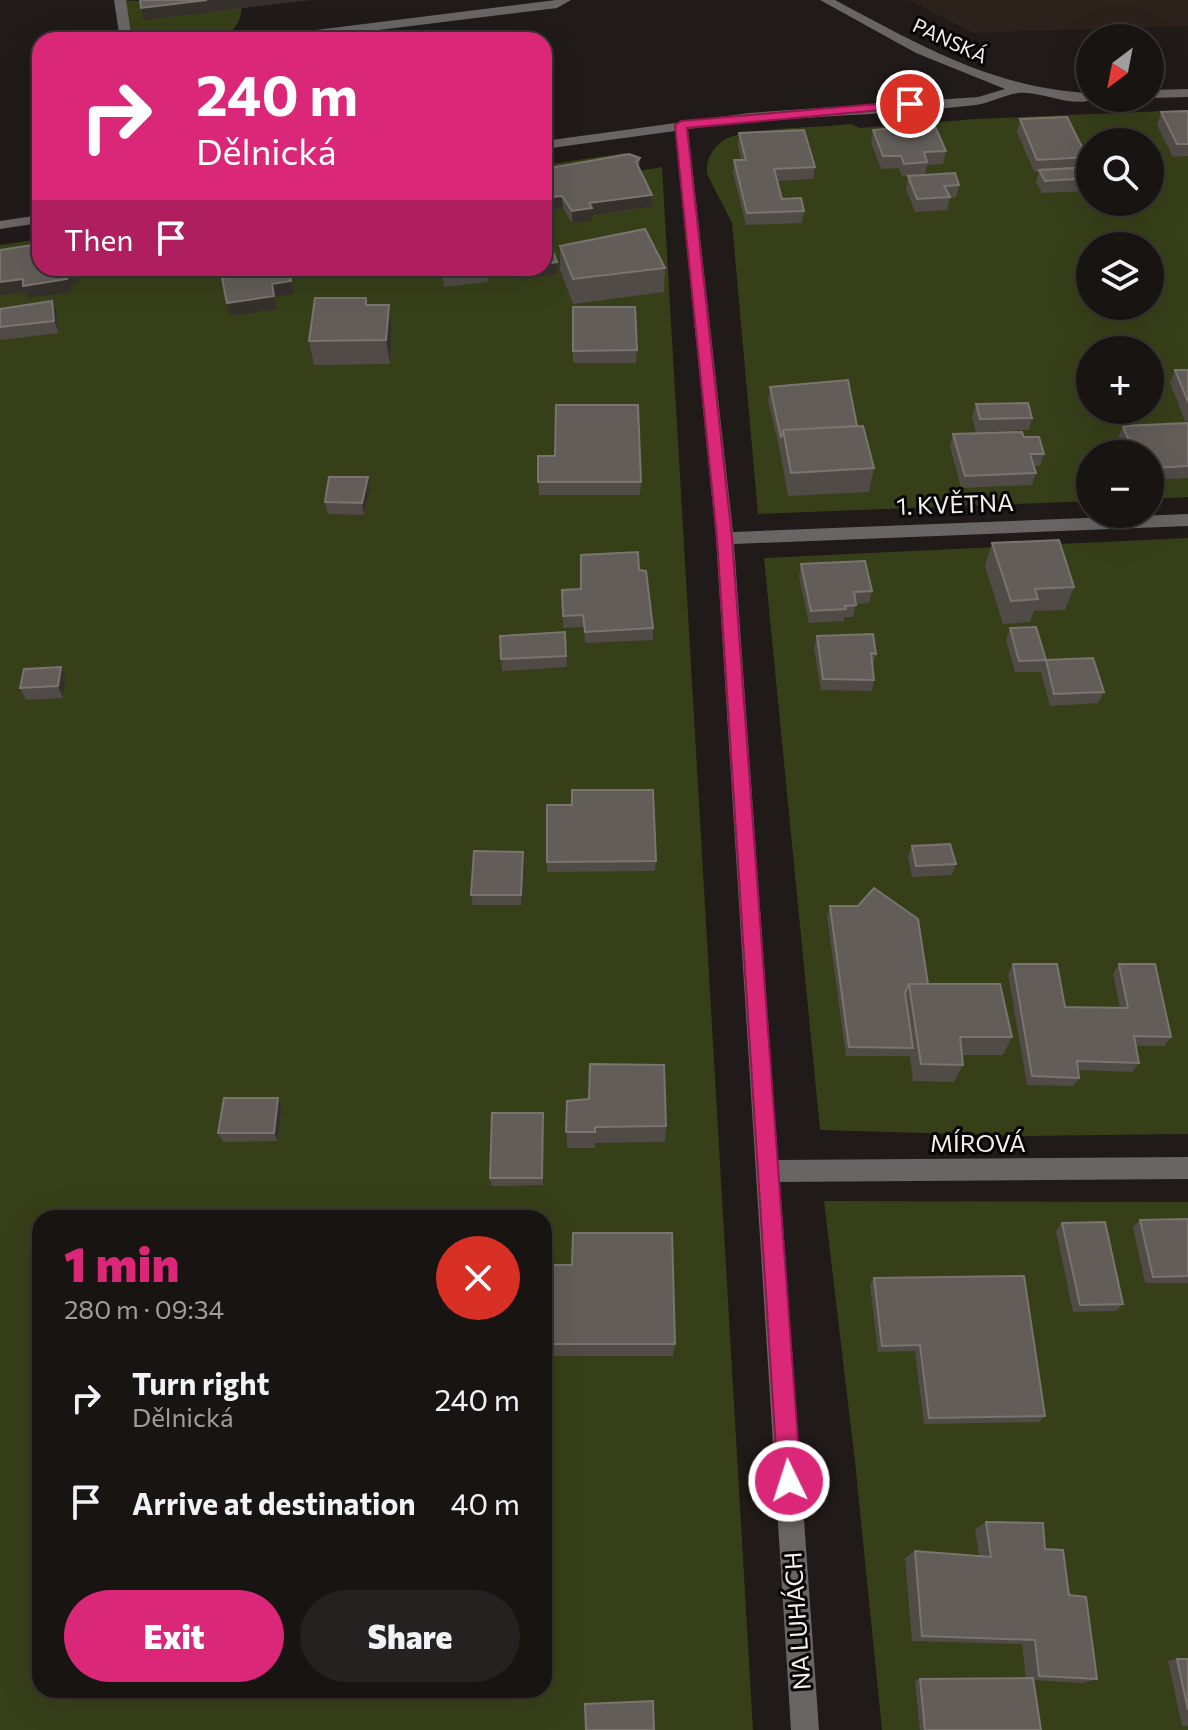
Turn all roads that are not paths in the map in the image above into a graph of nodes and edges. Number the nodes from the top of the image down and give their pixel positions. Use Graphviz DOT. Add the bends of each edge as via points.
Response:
graph roads {
  1 [pos="120,0"];
  2 [pos="565,0"];
  3 [pos="826,0"];
  4 [pos="125,32"];
  5 [pos="332,32"];
  6 [pos="1017,89"];
  7 [pos="1188,93"];
  8 [pos="1164,94"];
  9 [pos="1076,95"];
  10 [pos="681,125"];
  11 [pos="552,144"];
  12 [pos="32,220"];
  13 [pos="0,225"];
  14 [pos="1188,520"];
  15 [pos="725,538"];
  16 [pos="1188,1168"];
  17 [pos="769,1171"];
  18 [pos="805,1730"];
  1 -- 4 [label="street"];
  2 -- 5 [label="street"];
  3 -- 6 [label="street, PANSKÁ" via="940,61"];
  6 -- 9 [label="street"];
  6 -- 10 [label="street" via="979,101 850,107"];
  7 -- 8 [label="street"];
  10 -- 11 [label="street"];
  10 -- 15 [label="street, NA LUHÁCH"];
  12 -- 13 [label="street"];
  14 -- 15 [label="street, 1. KVĚTNA"];
  15 -- 17 [label="street, NA LUHÁCH"];
  16 -- 17 [label="street, MÍROVÁ"];
  17 -- 18 [label="street, NA LUHÁCH"];
}
